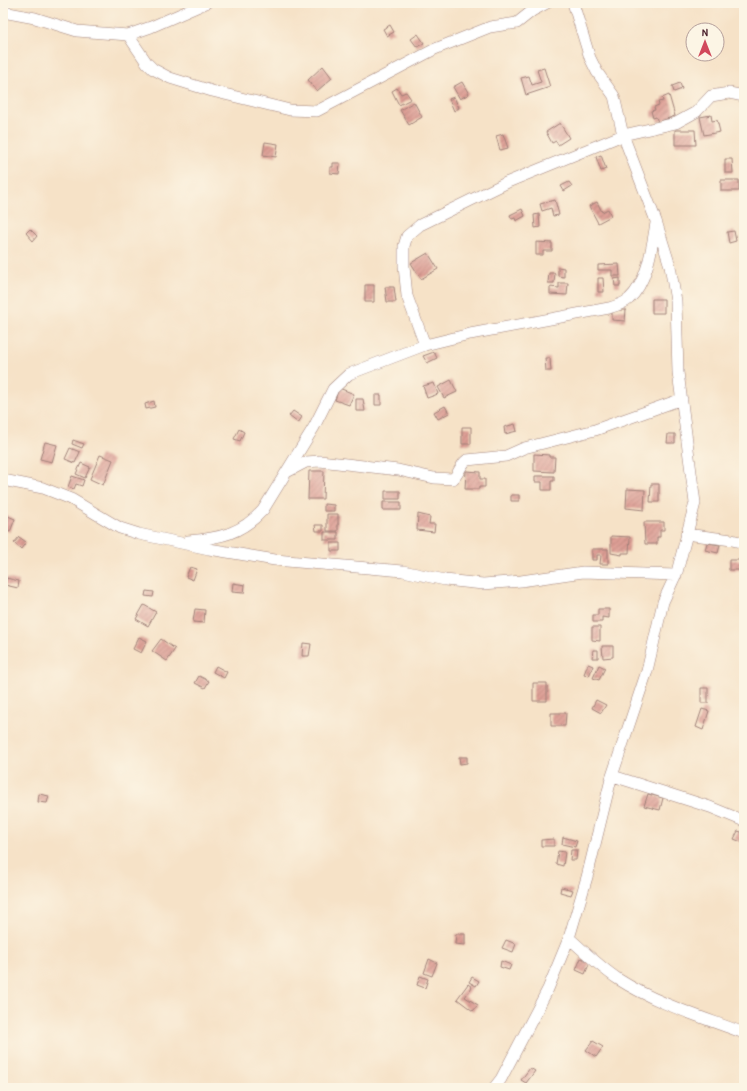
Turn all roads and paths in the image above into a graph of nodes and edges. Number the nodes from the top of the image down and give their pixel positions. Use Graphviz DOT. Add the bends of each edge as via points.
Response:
graph roads {
  1 [pos="206,3"];
  2 [pos="548,3"];
  3 [pos="573,3"];
  4 [pos="3,12"];
  5 [pos="128,35"];
  6 [pos="744,96"];
  7 [pos="623,135"];
  8 [pos="656,222"];
  9 [pos="425,345"];
  10 [pos="682,399"];
  11 [pos="284,473"];
  12 [pos="3,480"];
  13 [pos="686,534"];
  14 [pos="179,542"];
  15 [pos="744,543"];
  16 [pos="676,575"];
  17 [pos="613,776"];
  18 [pos="744,821"];
  19 [pos="569,938"];
  20 [pos="744,1033"];
  21 [pos="494,1088"];
  1 -- 5 [label="street" via="158,25"];
  2 -- 5 [label="street" via="517,23 490,27 434,49 317,111 290,110 170,78 147,63"];
  3 -- 7 [label="street" via="590,58 614,96"];
  4 -- 5 [label="street" via="35,18 77,31"];
  6 -- 7 [label="street" via="729,93 711,96 696,112 676,123"];
  7 -- 8 [label="street"];
  7 -- 9 [label="street" via="508,182 420,225 407,236 404,266 407,296"];
  8 -- 9 [label="street" via="646,269 634,293 619,305"];
  8 -- 10 [label="street" via="675,291 677,355"];
  9 -- 11 [label="street" via="359,369 340,380 332,389 314,427"];
  10 -- 11 [label="street" via="595,430 531,446 506,456 467,460 462,463 453,479 312,460"];
  10 -- 13 [label="street" via="695,499"];
  11 -- 14 [label="street" via="263,510 241,529"];
  12 -- 14 [label="street" via="43,488 71,500 120,528"];
  13 -- 15 [label="street"];
  13 -- 16 [label="street"];
  14 -- 16 [label="street" via="275,560 403,572 483,584 583,572"];
  16 -- 17 [label="street" via="663,602 647,671"];
  17 -- 18 [label="street" via="710,807"];
  17 -- 19 [label="street"];
  19 -- 20 [label="street" via="607,970 641,992 697,1017"];
  19 -- 21 [label="street" via="548,989"];
}
